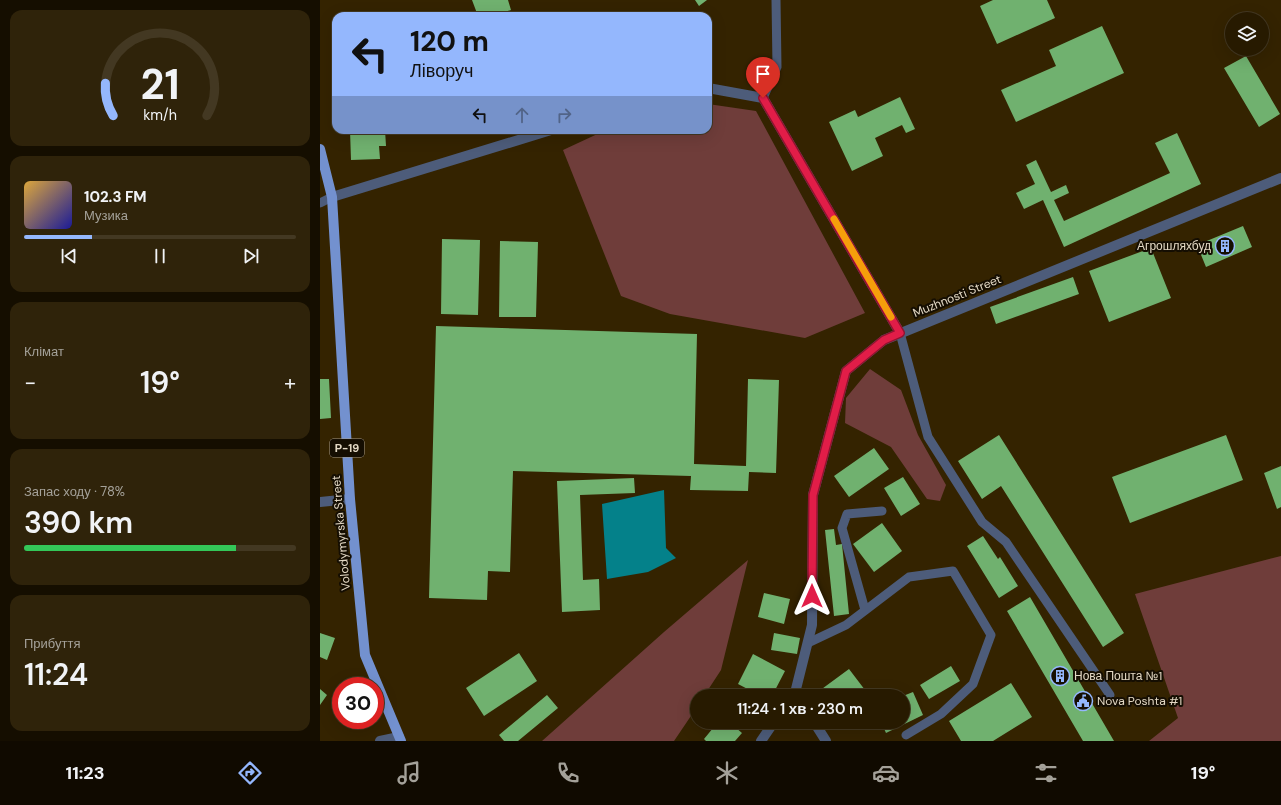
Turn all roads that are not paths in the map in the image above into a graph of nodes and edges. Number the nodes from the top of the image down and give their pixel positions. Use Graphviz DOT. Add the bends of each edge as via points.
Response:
graph roads {
  1 [pos="776,0"];
  2 [pos="712,89"];
  3 [pos="763,98"];
  4 [pos="538,134"];
  5 [pos="320,149"];
  6 [pos="1281,178"];
  7 [pos="332,197"];
  8 [pos="320,203"];
  9 [pos="900,333"];
  10 [pos="350,499"];
  11 [pos="320,502"];
  12 [pos="882,511"];
  13 [pos="866,610"];
  14 [pos="808,643"];
  15 [pos="796,689"];
  16 [pos="1110,695"];
  17 [pos="769,729"];
  18 [pos="818,729"];
  19 [pos="906,735"];
  20 [pos="400,739"];
  21 [pos="380,741"];
  22 [pos="761,741"];
  23 [pos="826,741"];
  1 -- 3 [label="lane" via="777,67"];
  2 -- 3 [label="street"];
  3 -- 9 [label="street"];
  4 -- 7 [label="street"];
  5 -- 7 [label="main road, Volodymyrska Street / Р-19"];
  6 -- 9 [label="street, Muzhnosti Street"];
  7 -- 8 [label="lane"];
  7 -- 10 [label="main road, Volodymyrska Street / Р-19"];
  9 -- 14 [label="street, Muzhnosti Street" via="884,340 846,371 813,495 812,625"];
  9 -- 16 [label="lane" via="928,437 982,522 1006,542"];
  10 -- 11 [label="street"];
  10 -- 20 [label="main road, Volodymyrska Street / Р-19" via="365,655"];
  12 -- 13 [label="lane" via="847,514 842,528"];
  13 -- 14 [label="lane" via="846,626"];
  13 -- 19 [label="lane" via="909,577 953,571 992,635 973,684 941,714"];
  14 -- 15 [label="street, Muzhnosti Street"];
  17 -- 22 [label="street"];
  18 -- 23 [label="street"];
  20 -- 21 [label="street"];
}
